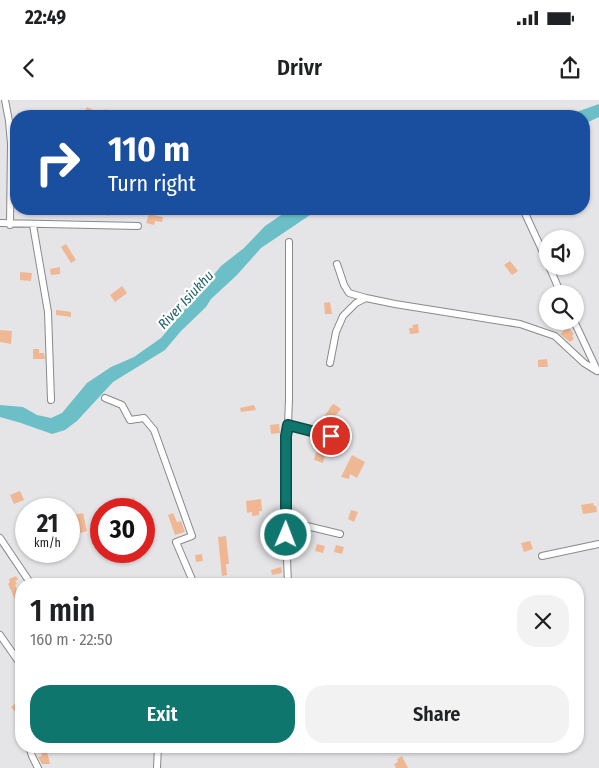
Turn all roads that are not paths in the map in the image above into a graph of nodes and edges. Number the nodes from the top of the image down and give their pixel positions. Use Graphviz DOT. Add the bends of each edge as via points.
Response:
graph roads {
  1 [pos="5,100"];
  2 [pos="10,132"];
  3 [pos="10,215"];
  4 [pos="526,215"];
  5 [pos="0,223"];
  6 [pos="10,225"];
  7 [pos="33,225"];
  8 [pos="138,226"];
  9 [pos="288,242"];
  10 [pos="539,245"];
  11 [pos="337,264"];
  12 [pos="366,298"];
  13 [pos="578,330"];
  14 [pos="330,363"];
  15 [pos="598,372"];
  16 [pos="104,398"];
  17 [pos="51,400"];
  18 [pos="288,425"];
  19 [pos="331,436"];
  20 [pos="286,521"];
  21 [pos="340,534"];
  22 [pos="0,538"];
  23 [pos="599,544"];
  24 [pos="542,556"];
  25 [pos="27,578"];
  26 [pos="191,578"];
  27 [pos="288,578"];
  28 [pos="0,635"];
  29 [pos="15,656"];
  30 [pos="31,753"];
  31 [pos="158,753"];
  32 [pos="38,768"];
  33 [pos="157,768"];
  1 -- 2 [label="street"];
  3 -- 6 [label="street"];
  4 -- 10 [label="street"];
  5 -- 6 [label="street"];
  6 -- 7 [label="street"];
  7 -- 8 [label="street"];
  7 -- 17 [label="street" via="48,312"];
  9 -- 18 [label="street"];
  11 -- 12 [label="street" via="349,293"];
  12 -- 14 [label="street" via="343,316"];
  12 -- 15 [label="street" via="520,324 555,336"];
  13 -- 15 [label="street"];
  16 -- 26 [label="street" via="122,405 130,420 144,418 154,430 192,536 176,542"];
  18 -- 19 [label="street"];
  18 -- 20 [label="street"];
  20 -- 21 [label="street"];
  20 -- 27 [label="street"];
  22 -- 25 [label="street"];
  23 -- 24 [label="street"];
  28 -- 29 [label="street"];
  30 -- 32 [label="street"];
  31 -- 33 [label="street"];
}
